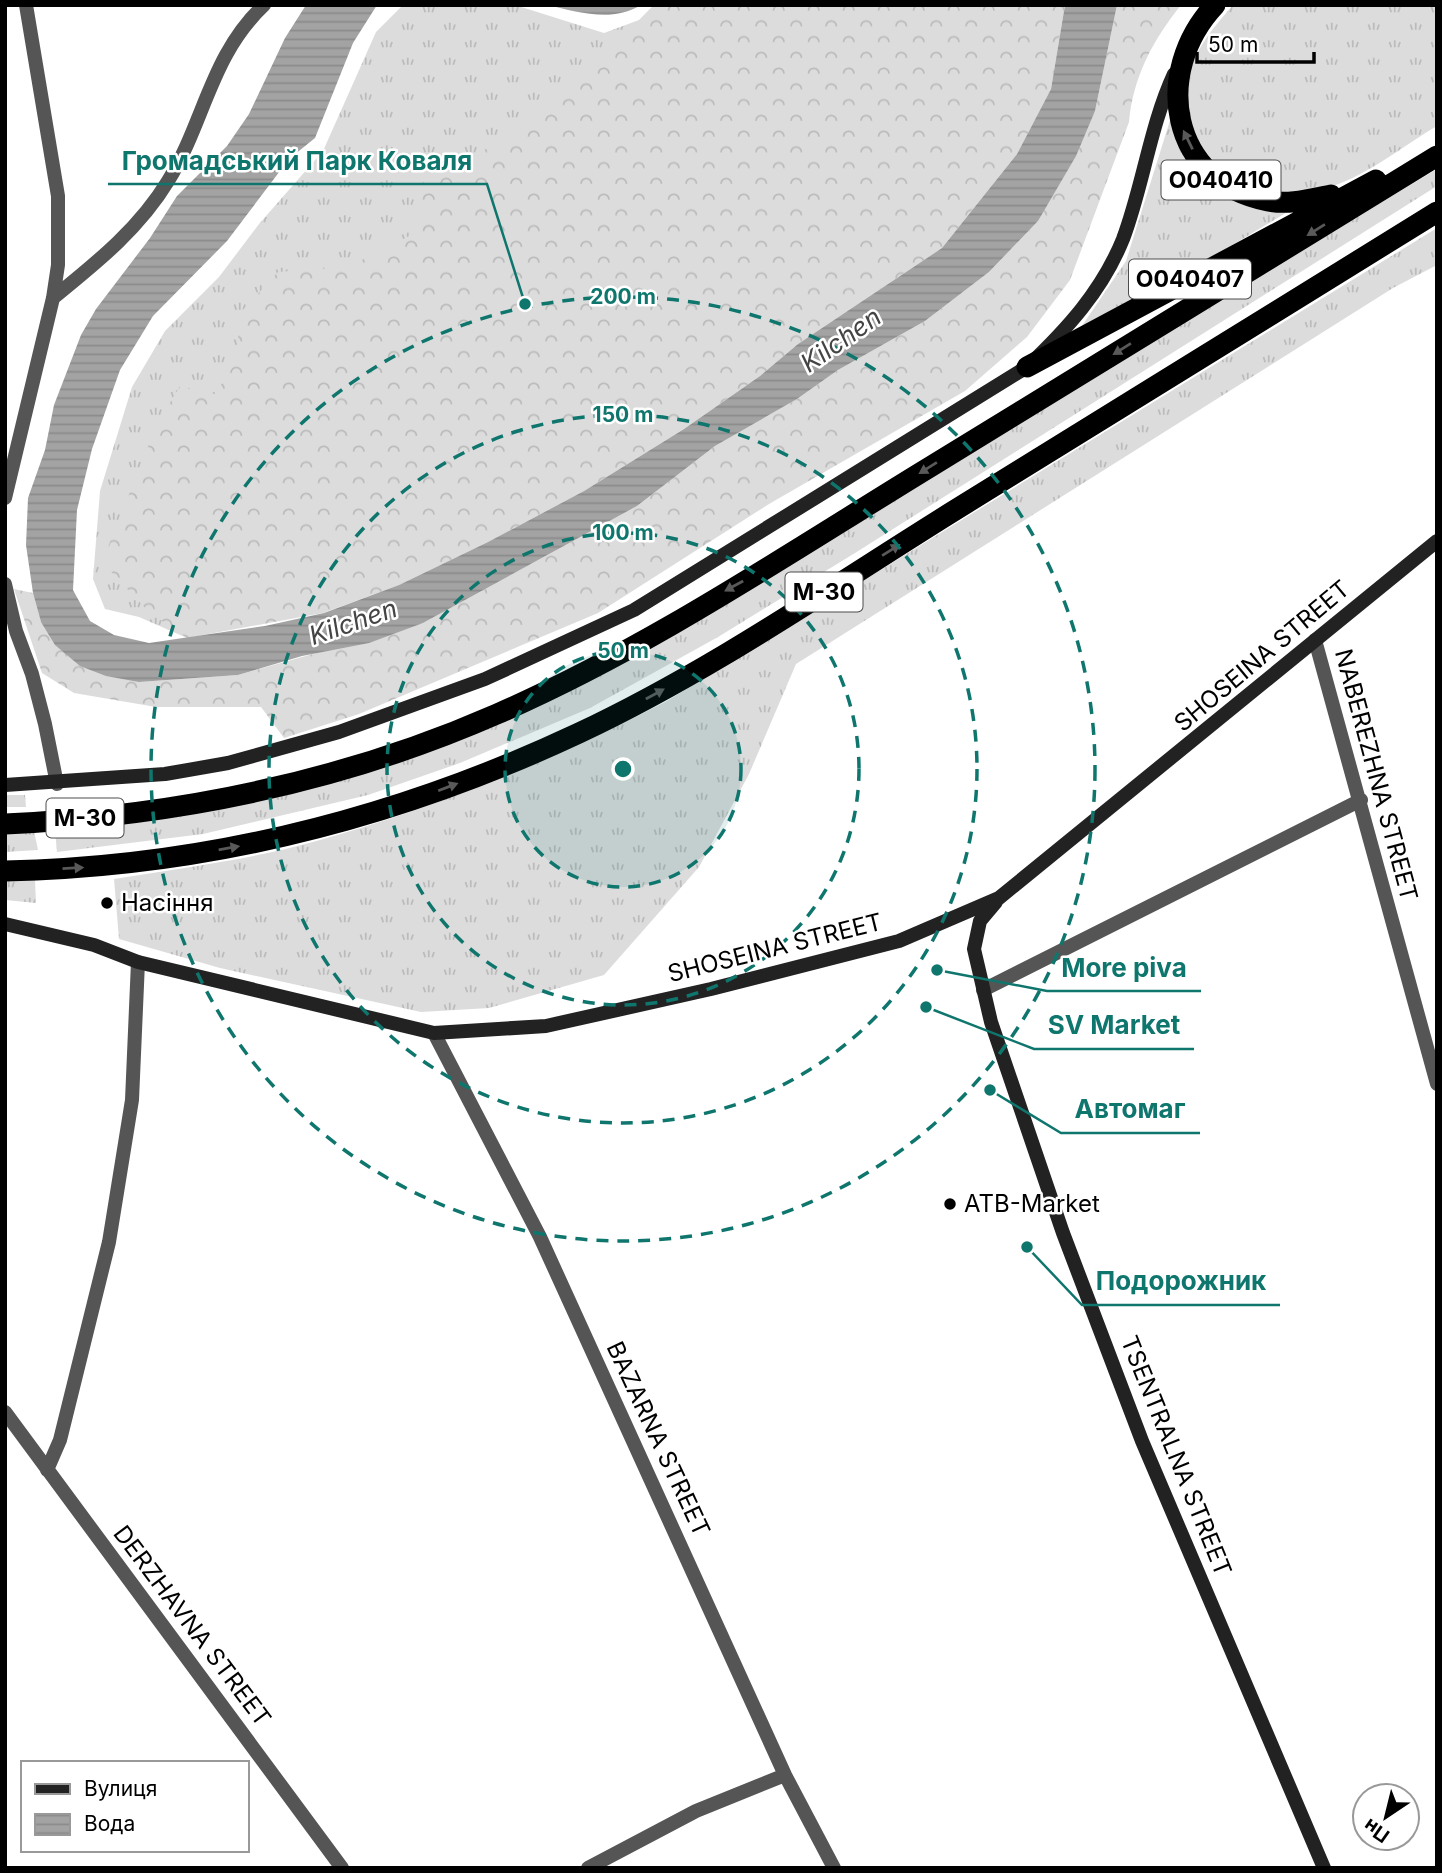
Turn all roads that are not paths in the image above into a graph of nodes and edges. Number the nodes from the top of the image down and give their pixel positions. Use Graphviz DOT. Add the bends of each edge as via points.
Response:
graph roads {
  1 [pos="26,5"];
  2 [pos="264,5"];
  3 [pos="1215,5"];
  4 [pos="1182,57"];
  5 [pos="1437,154"];
  6 [pos="1353,190"];
  7 [pos="1437,212"];
  8 [pos="53,298"];
  9 [pos="1027,367"];
  10 [pos="5,498"];
  11 [pos="1437,541"];
  12 [pos="5,584"];
  13 [pos="1315,640"];
  14 [pos="57,784"];
  15 [pos="5,785"];
  16 [pos="1361,800"];
  17 [pos="5,824"];
  18 [pos="5,871"];
  19 [pos="999,898"];
  20 [pos="5,924"];
  21 [pos="138,962"];
  22 [pos="983,990"];
  23 [pos="435,1033"];
  24 [pos="1437,1084"];
  25 [pos="5,1412"];
  26 [pos="47,1469"];
  27 [pos="785,1775"];
  28 [pos="342,1868"];
  29 [pos="588,1868"];
  30 [pos="834,1868"];
  31 [pos="1324,1868"];
  1 -- 8 [label="street" via="58,196"];
  2 -- 8 [label="street" via="229,46 169,180 147,212 126,237"];
  3 -- 4 [label="highway, О040410"];
  6 -- 4 [label="highway, О040410, one-way" via="1289,203 1252,197 1222,180 1194,152 1182,127 1176,95"];
  4 -- 9 [label="street" via="1123,239 1091,298"];
  5 -- 6 [label="highway, О040410"];
  5 -- 17 [label="highway, М-30, one-way" via="745,580 529,699 419,744 299,782 163,808"];
  6 -- 9 [label="highway, О040407"];
  18 -- 7 [label="highway, М-30, one-way" via="162,859 311,831 437,791 580,733 775,622"];
  8 -- 10 [label="street"];
  9 -- 14 [label="street, О040407" via="634,610 485,679 339,732 228,763"];
  11 -- 13 [label="street, SHOSEINA STREET"];
  12 -- 14 [label="street"];
  13 -- 16 [label="street, NABEREZHNA STREET"];
  13 -- 19 [label="street, SHOSEINA STREET"];
  14 -- 15 [label="street, О040407"];
  16 -- 22 [label="street"];
  16 -- 24 [label="street, NABEREZHNA STREET"];
  19 -- 22 [label="street, TSENTRALNA STREET" via="981,921 974,949"];
  19 -- 23 [label="street, SHOSEINA STREET" via="899,941 711,989 546,1026"];
  20 -- 21 [label="street, SHOSEINA STREET" via="94,945"];
  21 -- 23 [label="street, SHOSEINA STREET"];
  21 -- 26 [label="street" via="132,1100 109,1242 60,1440"];
  22 -- 31 [label="street, TSENTRALNA STREET" via="1063,1233 1142,1441"];
  23 -- 27 [label="street, BAZARNA STREET" via="540,1237"];
  25 -- 26 [label="street, DERZHAVNA STREET"];
  26 -- 28 [label="street, DERZHAVNA STREET"];
  27 -- 29 [label="street" via="696,1811"];
  27 -- 30 [label="street, BAZARNA STREET"];
}
